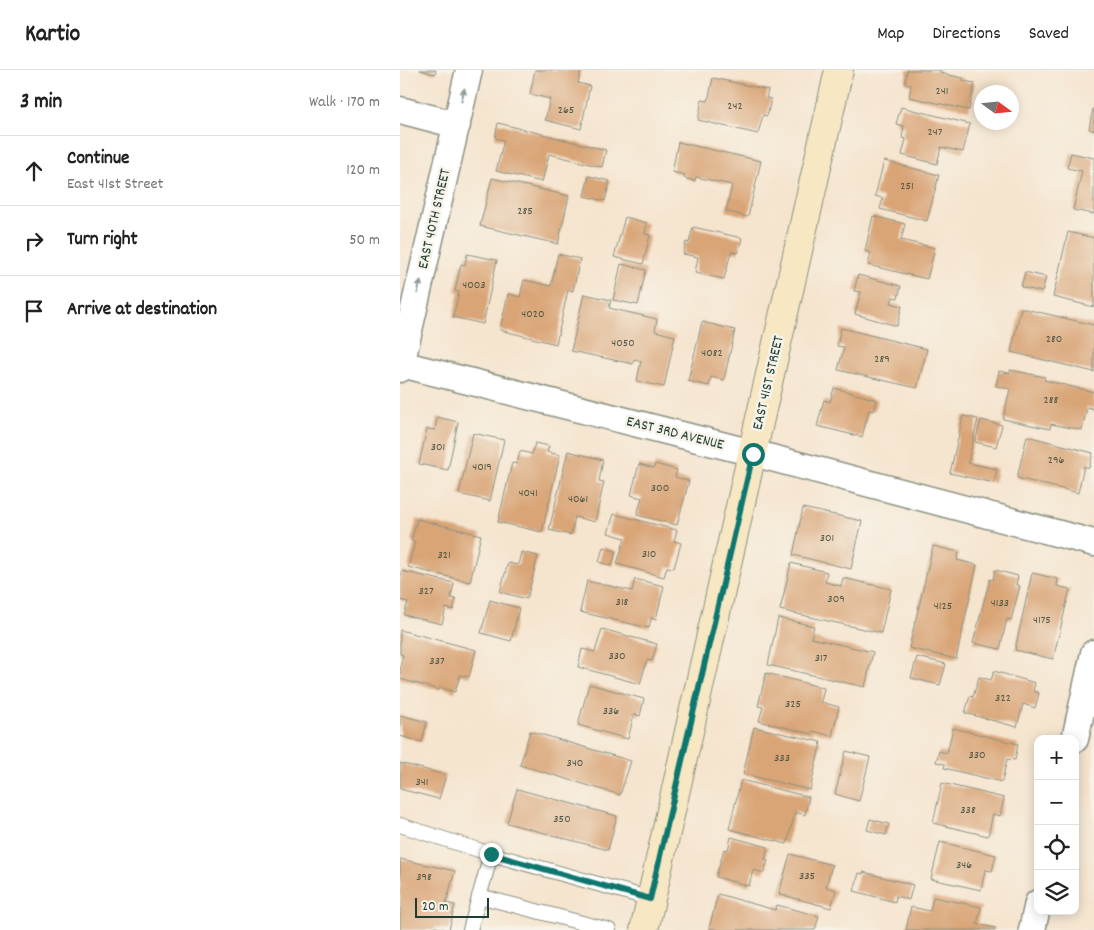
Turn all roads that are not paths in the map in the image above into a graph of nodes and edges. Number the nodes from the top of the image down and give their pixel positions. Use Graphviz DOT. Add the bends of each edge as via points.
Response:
graph roads {
  1 [pos="469,70"];
  2 [pos="839,70"];
  3 [pos="400,110"];
  4 [pos="457,125"];
  5 [pos="401,366"];
  6 [pos="753,454"];
  7 [pos="1094,543"];
  8 [pos="1094,653"];
  9 [pos="1076,735"];
  10 [pos="400,825"];
  11 [pos="491,854"];
  12 [pos="479,896"];
  13 [pos="650,899"];
  14 [pos="1035,915"];
  15 [pos="470,930"];
  16 [pos="609,930"];
  17 [pos="644,930"];
  18 [pos="1032,930"];
  4 -- 1 [label="street, EAST 40TH STREET, one-way"];
  2 -- 6 [label="street, EAST 41ST STREET"];
  3 -- 4 [label="street"];
  5 -- 4 [label="street, EAST 40TH STREET, one-way"];
  5 -- 6 [label="street, EAST 3RD AVENUE"];
  6 -- 7 [label="street, EAST 3RD AVENUE"];
  6 -- 13 [label="street, EAST 41ST STREET"];
  8 -- 9 [label="street"];
  10 -- 11 [label="lane"];
  11 -- 12 [label="lane"];
  11 -- 13 [label="lane"];
  12 -- 15 [label="lane"];
  12 -- 16 [label="lane"];
  13 -- 17 [label="street, EAST 41ST STREET"];
  14 -- 18 [label="street"];
}
